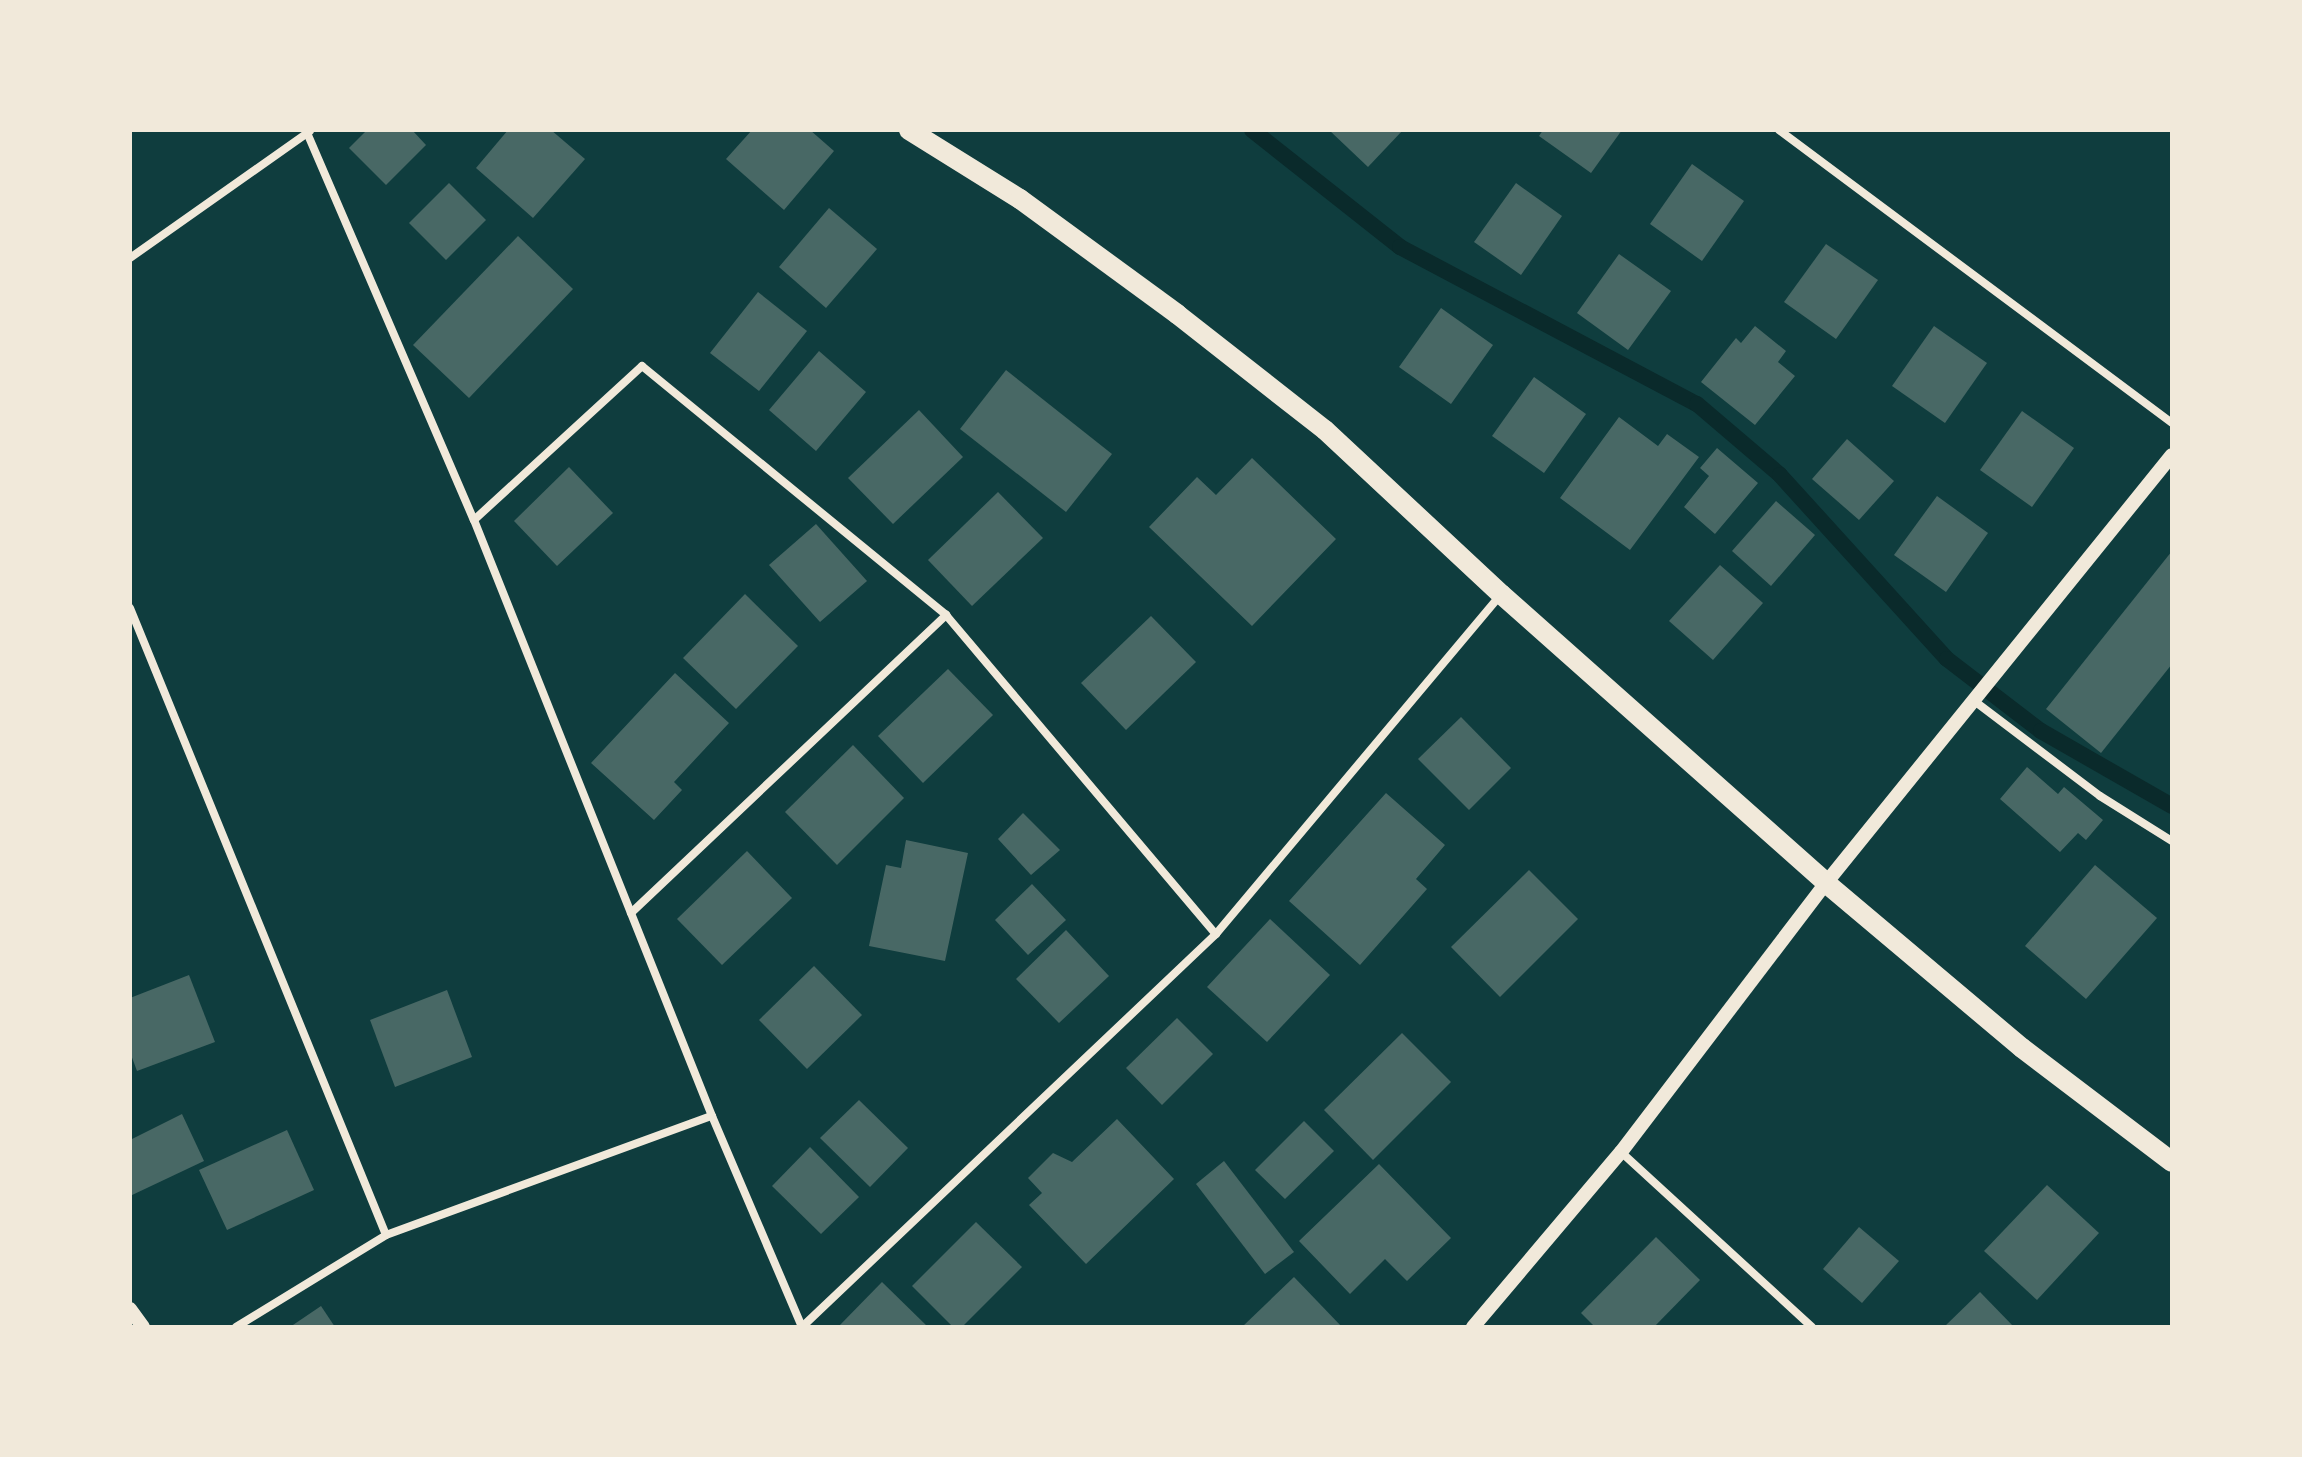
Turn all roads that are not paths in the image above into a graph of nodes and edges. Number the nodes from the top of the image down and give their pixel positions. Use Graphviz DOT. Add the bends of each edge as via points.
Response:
graph roads {
  1 [pos="909,130"];
  2 [pos="1779,130"];
  3 [pos="309,132"];
  4 [pos="130,258"];
  5 [pos="2172,423"];
  6 [pos="2172,455"];
  7 [pos="474,520"];
  8 [pos="1501,594"];
  9 [pos="130,608"];
  10 [pos="946,615"];
  11 [pos="1974,698"];
  12 [pos="2172,841"];
  13 [pos="1826,883"];
  14 [pos="631,913"];
  15 [pos="1216,934"];
  16 [pos="712,1116"];
  17 [pos="1621,1152"];
  18 [pos="2172,1162"];
  19 [pos="386,1235"];
  20 [pos="130,1309"];
  21 [pos="143,1327"];
  22 [pos="236,1327"];
  23 [pos="802,1327"];
  24 [pos="1473,1327"];
  25 [pos="1812,1327"];
  1 -- 8 [label="main road" via="1020,199 1177,314 1325,430"];
  2 -- 5 [label="street"];
  3 -- 4 [label="street"];
  3 -- 7 [label="street"];
  6 -- 11 [label="street"];
  7 -- 10 [label="street" via="642,366"];
  7 -- 14 [label="street"];
  8 -- 13 [label="main road"];
  8 -- 15 [label="street"];
  9 -- 19 [label="street"];
  10 -- 14 [label="street"];
  10 -- 15 [label="street"];
  11 -- 12 [label="street" via="2100,796"];
  11 -- 13 [label="street"];
  13 -- 17 [label="street"];
  13 -- 18 [label="main road" via="2022,1048"];
  14 -- 16 [label="street"];
  15 -- 23 [label="street"];
  16 -- 19 [label="street"];
  16 -- 23 [label="street"];
  17 -- 24 [label="street"];
  17 -- 25 [label="street"];
  19 -- 22 [label="street"];
  20 -- 21 [label="street"];
}
